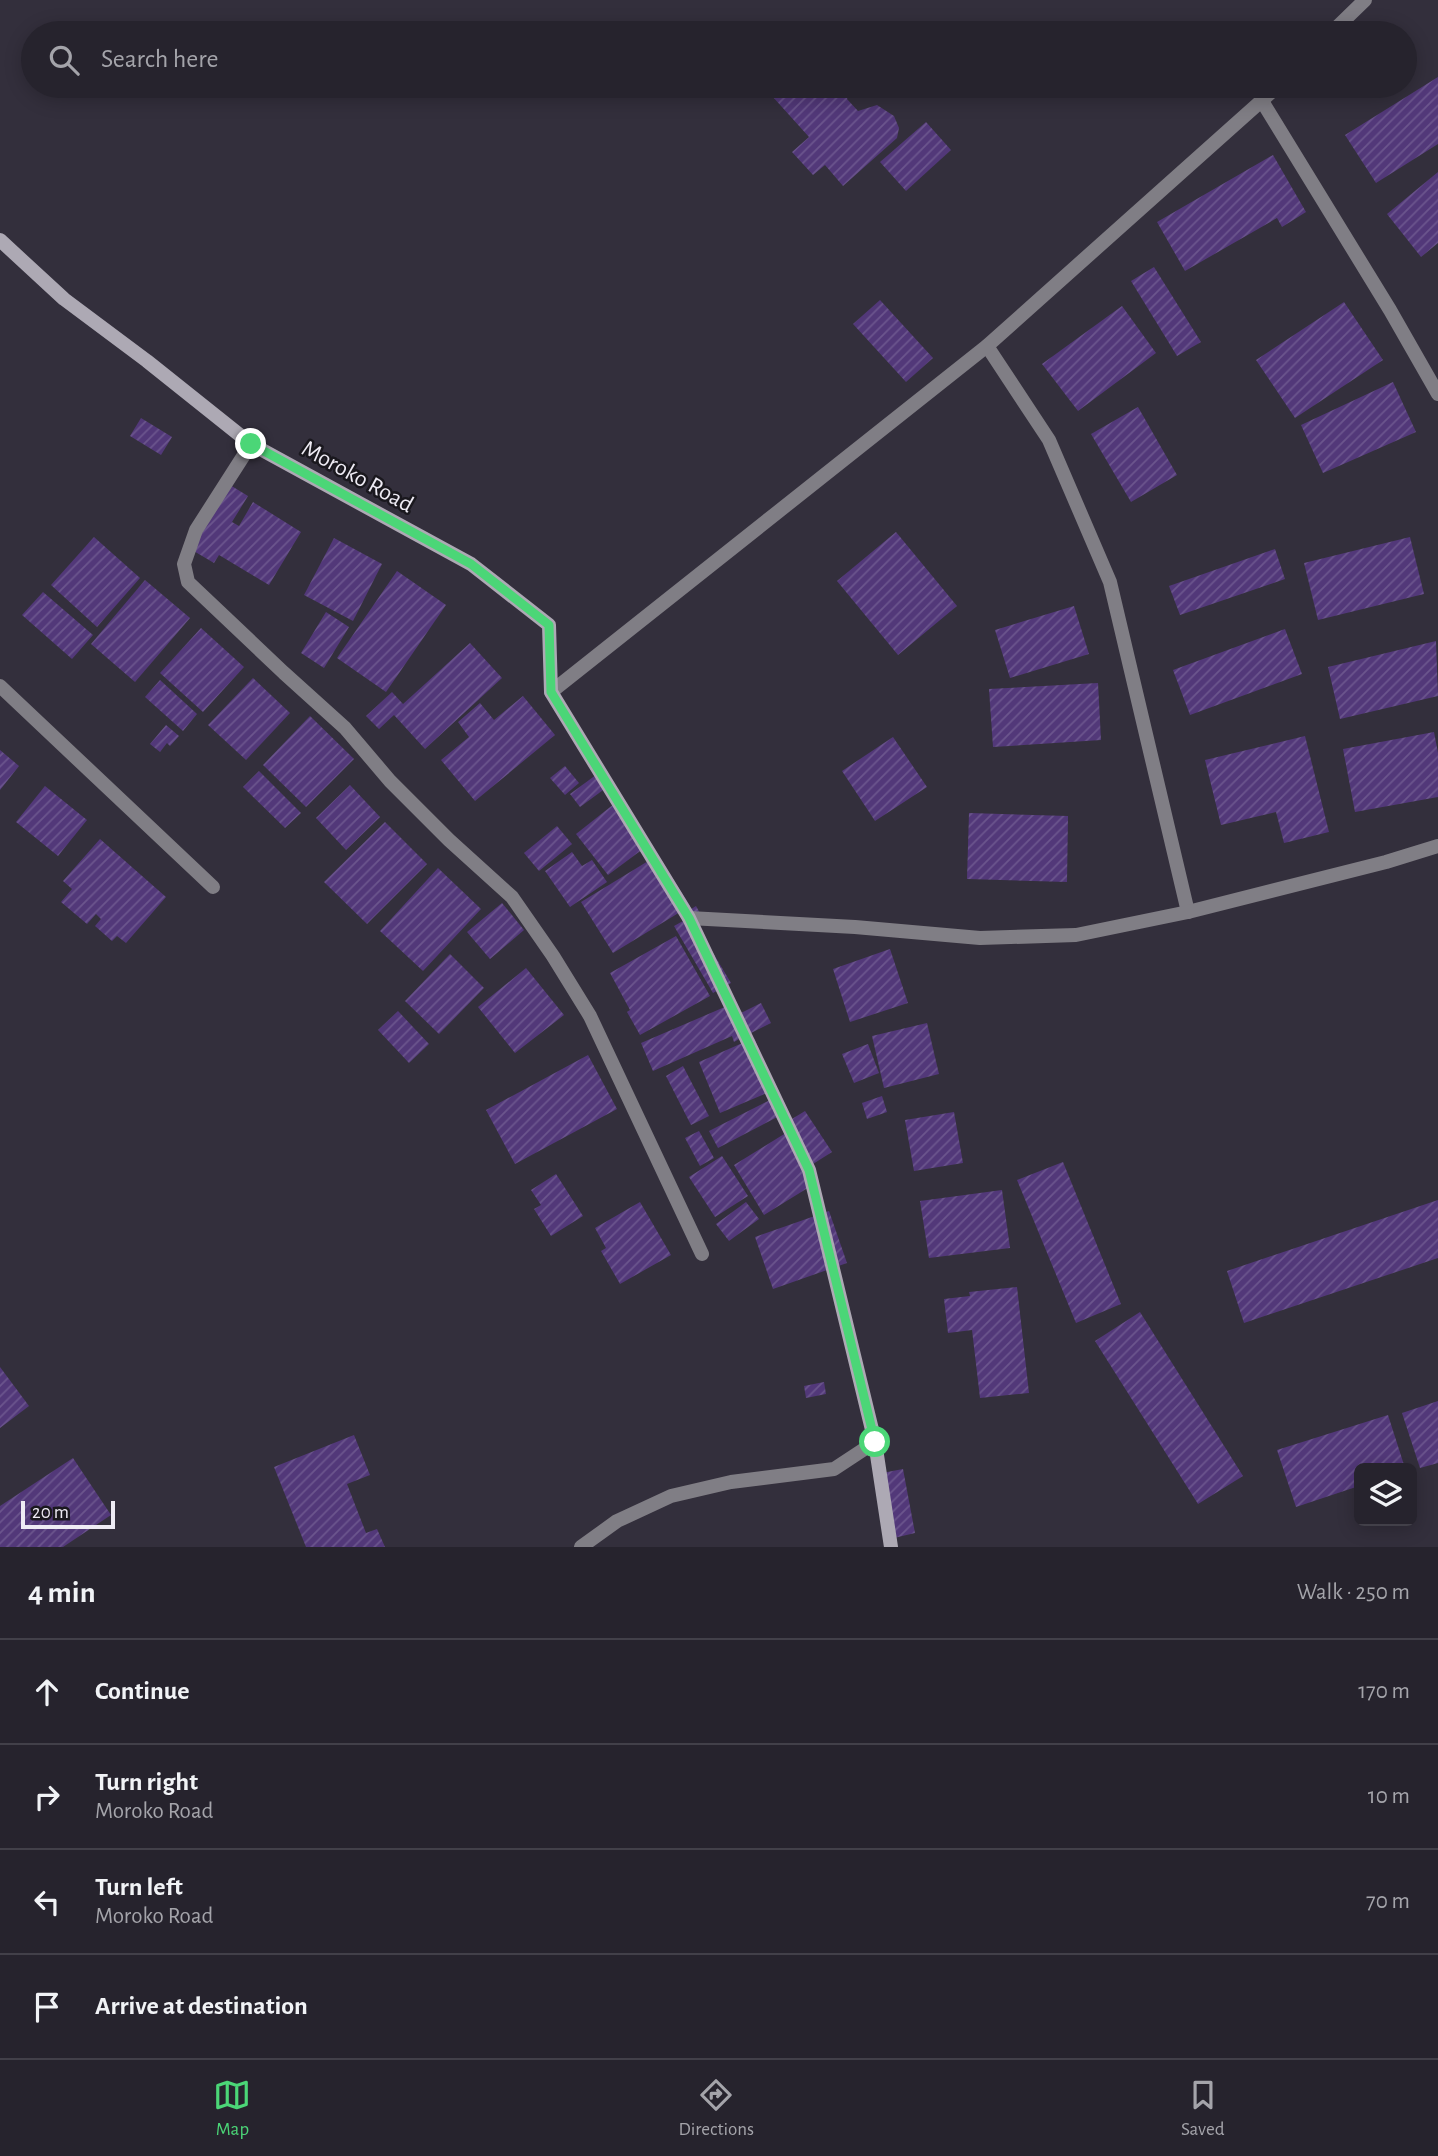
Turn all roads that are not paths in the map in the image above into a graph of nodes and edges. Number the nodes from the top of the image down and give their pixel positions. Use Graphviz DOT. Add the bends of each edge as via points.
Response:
graph roads {
  1 [pos="1365,0"];
  2 [pos="1343,21"];
  3 [pos="1265,98"];
  4 [pos="1262,101"];
  5 [pos="0,240"];
  6 [pos="987,346"];
  7 [pos="1438,394"];
  8 [pos="251,444"];
  9 [pos="0,687"];
  10 [pos="551,692"];
  11 [pos="1438,846"];
  12 [pos="213,887"];
  13 [pos="1188,912"];
  14 [pos="689,918"];
  15 [pos="702,1254"];
  16 [pos="875,1442"];
  17 [pos="581,1547"];
  18 [pos="891,1547"];
  1 -- 2 [label="street"];
  3 -- 4 [label="street"];
  4 -- 6 [label="street"];
  4 -- 7 [label="street"];
  5 -- 8 [label="street, Moroko Road" via="64,299"];
  6 -- 10 [label="street"];
  6 -- 13 [label="street" via="1049,440 1110,582"];
  8 -- 10 [label="street, Moroko Road" via="471,564 549,625"];
  8 -- 15 [label="street" via="196,530 184,564 188,582 345,728 449,841 512,897 590,1016"];
  9 -- 12 [label="street"];
  10 -- 14 [label="street"];
  11 -- 13 [label="street"];
  13 -- 14 [label="street" via="1076,935 980,938"];
  14 -- 16 [label="street" via="809,1170"];
  16 -- 17 [label="street" via="834,1469 731,1482 671,1496 617,1521"];
  16 -- 18 [label="street"];
}
